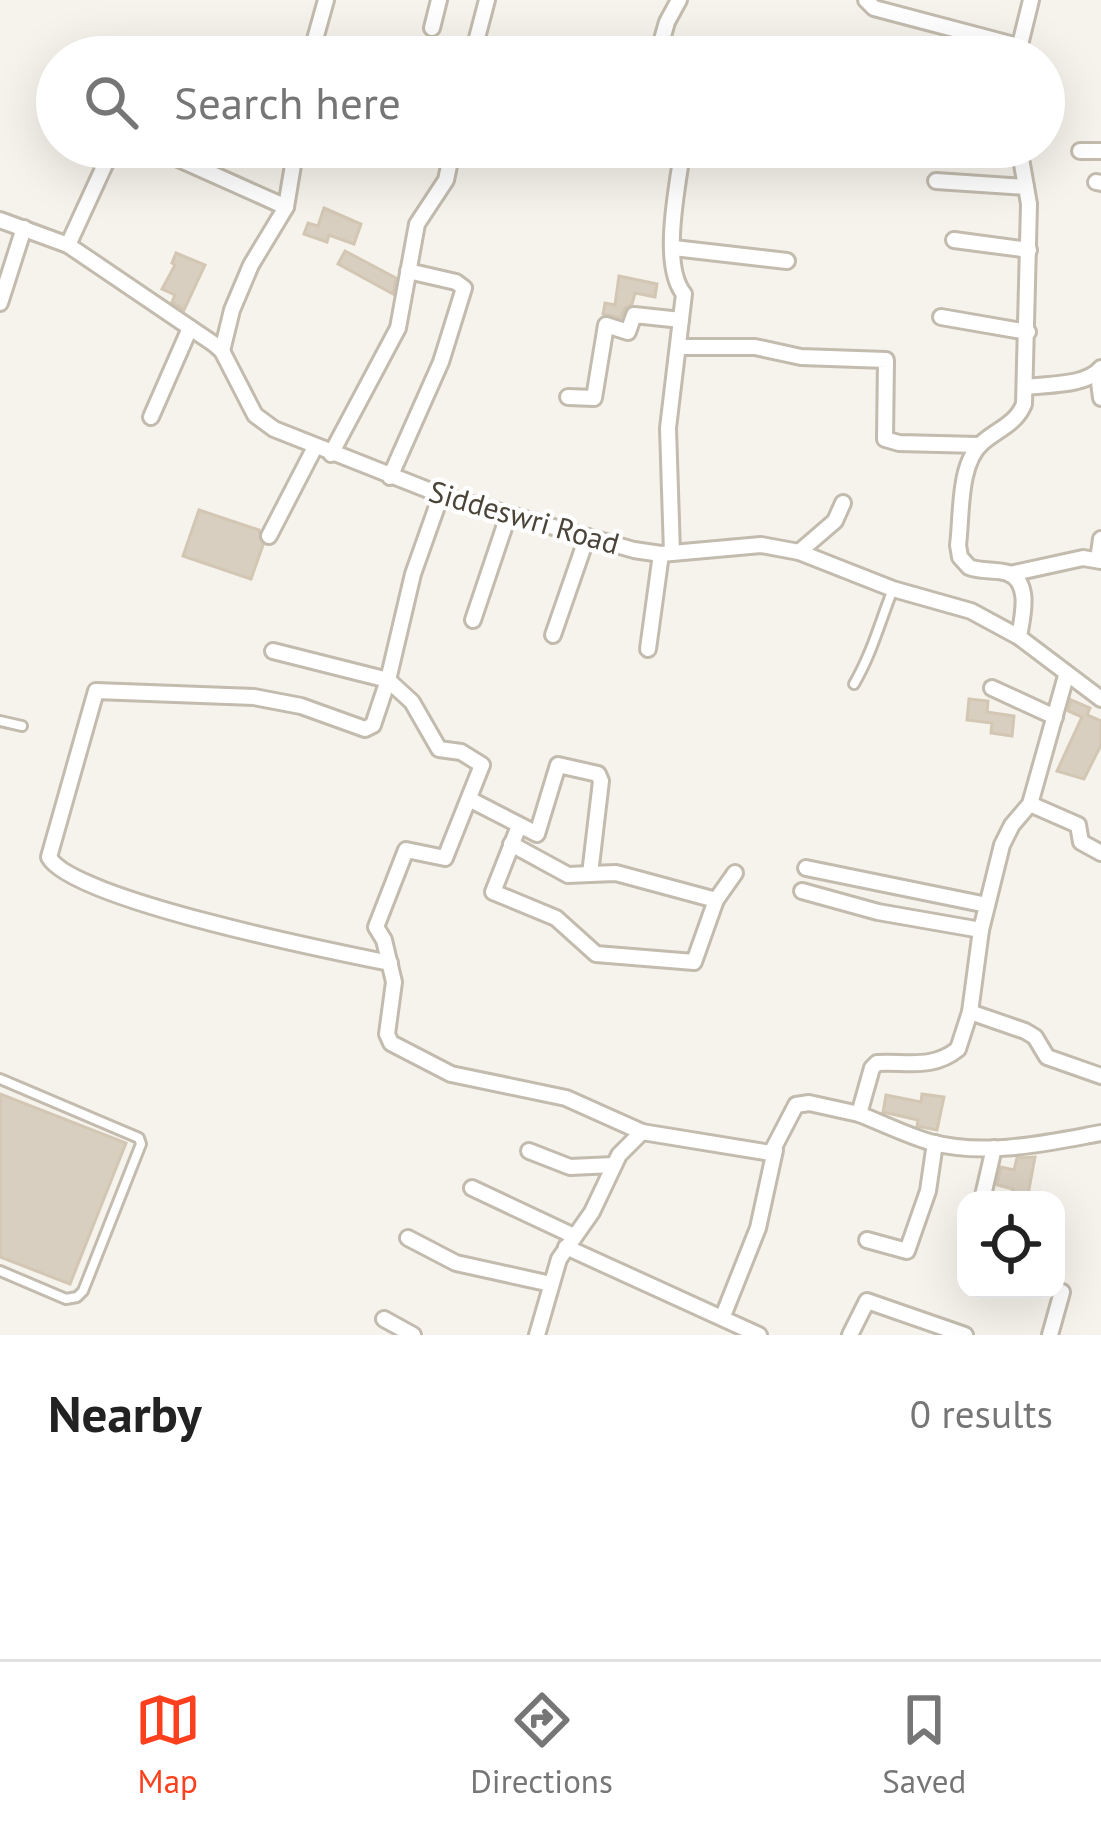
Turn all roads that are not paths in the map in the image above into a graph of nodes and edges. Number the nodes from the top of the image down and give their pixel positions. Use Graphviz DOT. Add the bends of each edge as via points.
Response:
graph roads {
  1 [pos="326,0"];
  2 [pos="439,0"];
  3 [pos="487,0"];
  4 [pos="679,0"];
  5 [pos="866,0"];
  6 [pos="1031,0"];
  7 [pos="432,28"];
  8 [pos="316,36"];
  9 [pos="478,36"];
  10 [pos="662,36"];
  11 [pos="968,36"];
  12 [pos="1022,36"];
  13 [pos="1080,151"];
  14 [pos="1101,151"];
  15 [pos="103,168"];
  16 [pos="199,168"];
  17 [pos="292,168"];
  18 [pos="449,168"];
  19 [pos="680,168"];
  20 [pos="1023,168"];
  21 [pos="936,181"];
  22 [pos="1026,187"];
  23 [pos="286,207"];
  24 [pos="0,220"];
  25 [pos="25,228"];
  26 [pos="955,241"];
  27 [pos="68,245"];
  28 [pos="674,248"];
  29 [pos="1029,250"];
  30 [pos="787,261"];
  31 [pos="408,271"];
  32 [pos="0,302"];
  33 [pos="941,317"];
  34 [pos="681,320"];
  35 [pos="190,328"];
  36 [pos="1028,332"];
  37 [pos="678,347"];
  38 [pos="222,351"];
  39 [pos="1100,371"];
  40 [pos="1026,387"];
  41 [pos="568,397"];
  42 [pos="1101,398"];
  43 [pos="151,417"];
  44 [pos="979,445"];
  45 [pos="315,447"];
  46 [pos="331,454"];
  47 [pos="390,477"];
  48 [pos="441,495"];
  49 [pos="842,503"];
  50 [pos="508,516"];
  51 [pos="269,536"];
  52 [pos="587,538"];
  53 [pos="1101,539"];
  54 [pos="799,552"];
  55 [pos="667,554"];
  56 [pos="1100,560"];
  57 [pos="1010,574"];
  58 [pos="893,589"];
  59 [pos="473,620"];
  60 [pos="553,635"];
  61 [pos="1019,637"];
  62 [pos="648,649"];
  63 [pos="273,651"];
  64 [pos="1066,676"];
  65 [pos="388,680"];
  66 [pos="854,684"];
  67 [pos="992,688"];
  68 [pos="1101,699"];
  69 [pos="1055,717"];
  70 [pos="0,721"];
  71 [pos="22,726"];
  72 [pos="469,799"];
  73 [pos="1030,805"];
  74 [pos="520,826"];
  75 [pos="511,844"];
  76 [pos="1101,853"];
  77 [pos="806,868"];
  78 [pos="735,873"];
  79 [pos="590,874"];
  80 [pos="802,890"];
  81 [pos="716,900"];
  82 [pos="987,905"];
  83 [pos="981,930"];
  84 [pos="390,963"];
  85 [pos="970,1012"];
  86 [pos="1101,1076"];
  87 [pos="0,1078"];
  88 [pos="859,1114"];
  89 [pos="642,1132"];
  90 [pos="1101,1133"];
  91 [pos="935,1143"];
  92 [pos="994,1148"];
  93 [pos="775,1150"];
  94 [pos="529,1151"];
  95 [pos="614,1165"];
  96 [pos="472,1188"];
  97 [pos="984,1191"];
  98 [pos="408,1238"];
  99 [pos="867,1240"];
  100 [pos="570,1242"];
  101 [pos="0,1271"];
  102 [pos="550,1284"];
  103 [pos="1060,1299"];
  104 [pos="723,1316"];
  105 [pos="384,1319"];
  106 [pos="413,1335"];
  107 [pos="536,1335"];
  108 [pos="759,1335"];
  109 [pos="850,1335"];
  110 [pos="965,1335"];
  111 [pos="1050,1335"];
  1 -- 8 [label="street"];
  2 -- 7 [label="street"];
  3 -- 9 [label="street"];
  4 -- 10 [label="street"];
  5 -- 11 [label="street"];
  6 -- 12 [label="street"];
  13 -- 14 [label="street"];
  15 -- 27 [label="street"];
  16 -- 23 [label="street"];
  17 -- 23 [label="street"];
  18 -- 31 [label="street" via="418,220"];
  19 -- 28 [label="street"];
  20 -- 22 [label="street"];
  21 -- 22 [label="street"];
  22 -- 29 [label="street"];
  23 -- 38 [label="street" via="251,265"];
  24 -- 25 [label="street, Siddeswri Road"];
  25 -- 27 [label="street, Siddeswri Road"];
  25 -- 32 [label="street"];
  26 -- 29 [label="street"];
  27 -- 35 [label="street, Siddeswri Road"];
  28 -- 30 [label="street"];
  28 -- 34 [label="street"];
  29 -- 36 [label="street"];
  31 -- 46 [label="street" via="398,328"];
  31 -- 47 [label="street" via="464,288"];
  33 -- 36 [label="street"];
  34 -- 37 [label="street"];
  34 -- 41 [label="street" via="634,315 628,332 606,326 594,398"];
  35 -- 38 [label="street, Siddeswri Road"];
  35 -- 43 [label="street"];
  36 -- 40 [label="street"];
  37 -- 44 [label="street" via="886,360 885,439"];
  37 -- 55 [label="street"];
  38 -- 45 [label="street, Siddeswri Road" via="259,419"];
  39 -- 40 [label="street"];
  39 -- 42 [label="street"];
  40 -- 44 [label="street" via="1016,419"];
  44 -- 57 [label="street" via="966,473 960,556 977,571"];
  45 -- 46 [label="street, Siddeswri Road"];
  45 -- 51 [label="street"];
  46 -- 47 [label="street, Siddeswri Road"];
  47 -- 48 [label="street, Siddeswri Road"];
  48 -- 50 [label="street, Siddeswri Road"];
  48 -- 65 [label="street"];
  49 -- 54 [label="street" via="835,521"];
  50 -- 52 [label="street, Siddeswri Road"];
  50 -- 59 [label="street"];
  52 -- 55 [label="street, Siddeswri Road"];
  52 -- 60 [label="street"];
  53 -- 56 [label="street"];
  54 -- 55 [label="street, Siddeswri Road" via="761,545"];
  54 -- 58 [label="street, Siddeswri Road"];
  55 -- 62 [label="street"];
  56 -- 57 [label="street"];
  57 -- 61 [label="street" via="1023,592"];
  58 -- 61 [label="street, Siddeswri Road" via="962,607"];
  58 -- 66 [label="lane"];
  61 -- 64 [label="street, Siddeswri Road"];
  63 -- 65 [label="street"];
  64 -- 68 [label="street, Siddeswri Road"];
  64 -- 69 [label="street"];
  65 -- 72 [label="street" via="412,702 439,749 481,764"];
  65 -- 84 [label="street" via="365,729 254,698 96,691 49,857 142,903"];
  67 -- 69 [label="street"];
  69 -- 73 [label="street"];
  70 -- 71 [label="lane"];
  72 -- 74 [label="street"];
  72 -- 84 [label="street" via="443,860 404,852 376,927"];
  73 -- 76 [label="street" via="1079,827 1081,842"];
  73 -- 82 [label="street" via="1006,835"];
  74 -- 75 [label="street"];
  74 -- 79 [label="street" via="538,833 558,765 598,774"];
  75 -- 79 [label="street" via="568,875"];
  75 -- 81 [label="street" via="493,892 556,918 596,954 694,962"];
  77 -- 82 [label="street"];
  78 -- 81 [label="street"];
  79 -- 81 [label="street" via="616,873"];
  80 -- 83 [label="street"];
  82 -- 83 [label="street"];
  83 -- 85 [label="street"];
  84 -- 89 [label="street" via="387,1034 400,1050 451,1075 566,1098"];
  85 -- 86 [label="street" via="1025,1031 1047,1057"];
  85 -- 88 [label="street" via="950,1055 872,1068"];
  87 -- 101 [label="lane" via="141,1144 77,1297"];
  88 -- 91 [label="street"];
  88 -- 93 [label="street" via="796,1105"];
  89 -- 93 [label="street"];
  89 -- 95 [label="street"];
  90 -- 92 [label="street"];
  91 -- 92 [label="street"];
  91 -- 99 [label="street" via="909,1249"];
  92 -- 97 [label="street"];
  93 -- 104 [label="street" via="758,1228"];
  94 -- 95 [label="street" via="566,1166"];
  95 -- 100 [label="street"];
  96 -- 100 [label="street"];
  98 -- 102 [label="street" via="452,1262"];
  100 -- 102 [label="street"];
  100 -- 104 [label="street"];
  102 -- 107 [label="street"];
  103 -- 111 [label="street"];
  104 -- 108 [label="street"];
  105 -- 106 [label="street"];
  109 -- 110 [label="street" via="867,1301"];
}
